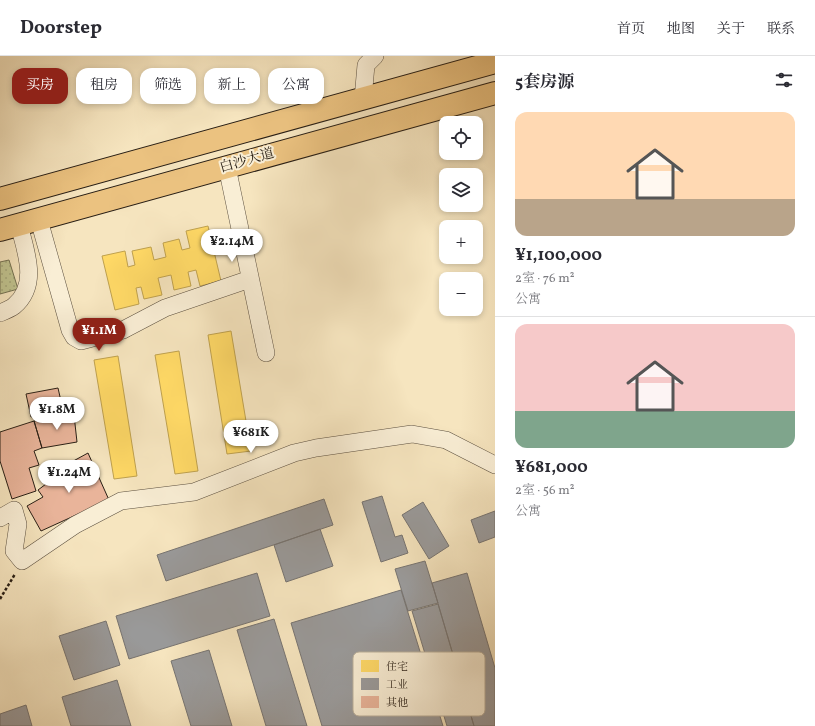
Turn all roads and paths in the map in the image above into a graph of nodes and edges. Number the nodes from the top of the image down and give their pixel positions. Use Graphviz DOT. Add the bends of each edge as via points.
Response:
graph roads {
  1 [pos="375,56"];
  2 [pos="495,62"];
  3 [pos="495,92"];
  4 [pos="363,99"];
  5 [pos="227,167"];
  6 [pos="0,199"];
  7 [pos="19,225"];
  8 [pos="250,279"];
  9 [pos="0,313"];
  10 [pos="266,353"];
  11 [pos="495,465"];
  12 [pos="0,518"];
  13 [pos="22,561"];
  14 [pos="0,599"];
  1 -- 4 [label="street" via="366,65"];
  2 -- 4 [label="main road, 白沙大道"];
  3 -- 5 [label="main road, 白沙大道"];
  4 -- 6 [label="main road, 白沙大道"];
  5 -- 7 [label="main road, 白沙大道"];
  5 -- 8 [label="street"];
  7 -- 8 [label="street" via="70,330 81,341 123,330 165,308"];
  7 -- 9 [label="street" via="30,274 27,288 22,299"];
  8 -- 10 [label="street"];
  11 -- 13 [label="street" via="446,440 412,434 316,448 294,453 194,492 122,501 75,525"];
  12 -- 13 [label="street" via="14,510 18,524 14,551"];
  13 -- 14 [label="path"];
}
